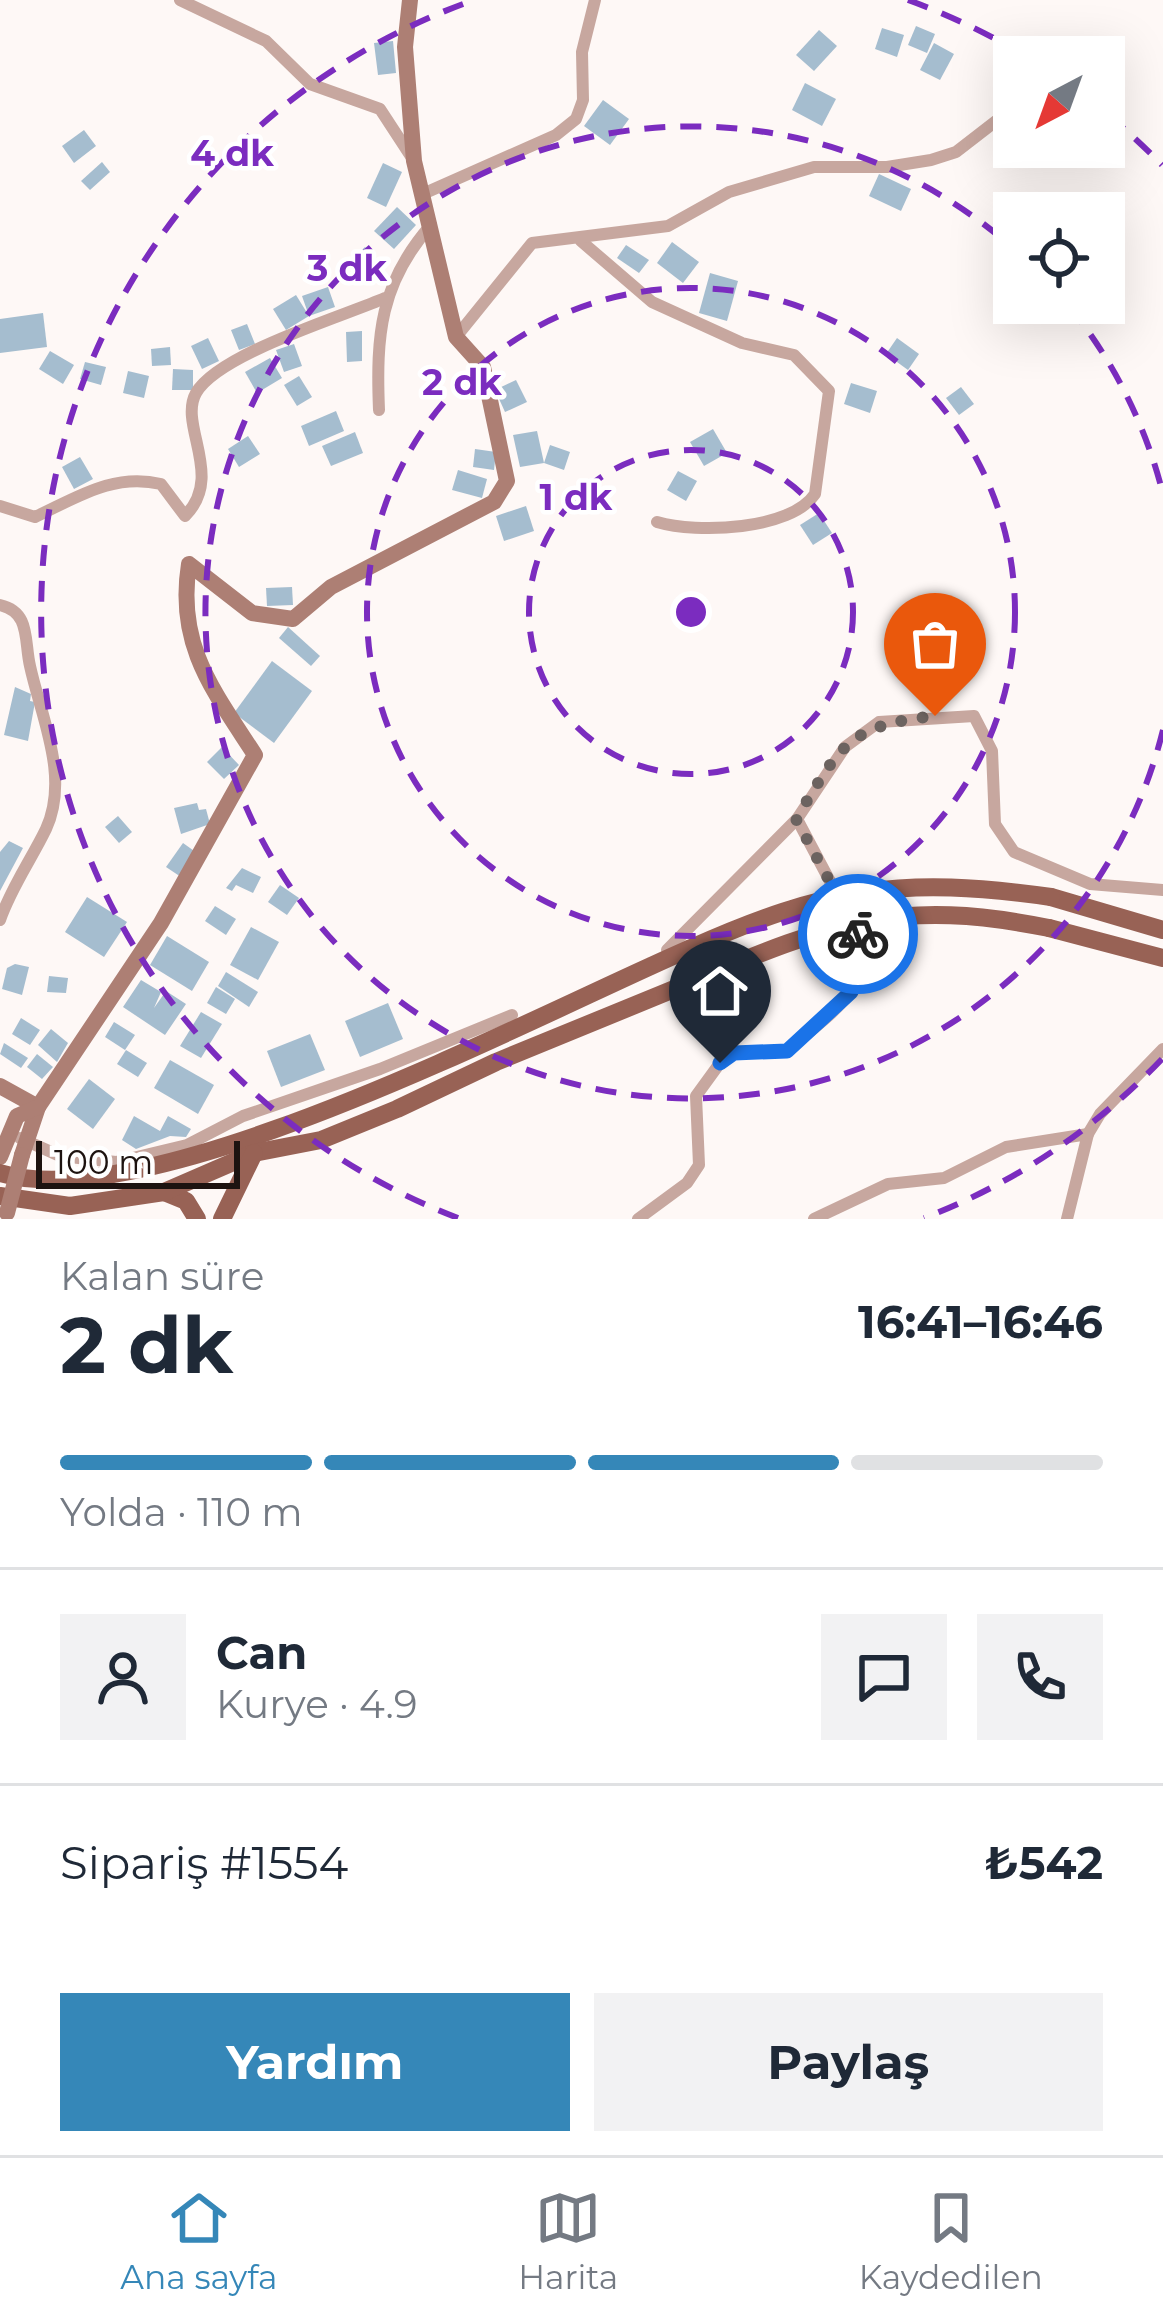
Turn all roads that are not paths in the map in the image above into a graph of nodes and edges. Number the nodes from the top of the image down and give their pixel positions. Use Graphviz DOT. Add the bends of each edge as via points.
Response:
graph roads {
  1 [pos="180,0"];
  2 [pos="410,0"];
  3 [pos="595,0"];
  4 [pos="993,123"];
  5 [pos="414,161"];
  6 [pos="425,193"];
  7 [pos="431,224"];
  8 [pos="581,241"];
  9 [pos="385,298"];
  10 [pos="456,337"];
  11 [pos="379,410"];
  12 [pos="0,506"];
  13 [pos="658,522"];
  14 [pos="0,605"];
  15 [pos="796,819"];
  16 [pos="1163,890"];
  17 [pos="0,920"];
  18 [pos="1163,930"];
  19 [pos="668,950"];
  20 [pos="1163,958"];
  21 [pos="512,1015"];
  22 [pos="1163,1049"];
  23 [pos="0,1086"];
  24 [pos="0,1106"];
  25 [pos="18,1134"];
  26 [pos="1088,1134"];
  27 [pos="254,1153"];
  28 [pos="0,1173"];
  29 [pos="164,1192"];
  30 [pos="4,1209"];
  31 [pos="197,1219"];
  32 [pos="223,1219"];
  33 [pos="638,1219"];
  34 [pos="814,1219"];
  35 [pos="1066,1219"];
  1 -- 5 [label="street" via="266,41 310,84 380,109"];
  2 -- 5 [label="street" via="405,47"];
  3 -- 6 [label="street" via="576,119"];
  4 -- 8 [label="street" via="931,160 814,166 729,193 668,226"];
  5 -- 6 [label="street"];
  6 -- 7 [label="street"];
  7 -- 9 [label="street" via="400,259"];
  7 -- 10 [label="street"];
  8 -- 10 [label="street" via="532,243"];
  8 -- 13 [label="street" via="652,302 742,344 794,355 829,391 808,505 762,524"];
  9 -- 11 [label="street"];
  9 -- 12 [label="street" via="218,369 193,406 204,460 185,516 160,484 134,478 35,517"];
  10 -- 25 [label="street" via="483,367 507,481 494,502 332,587 293,619 252,613 189,565 190,648 255,755 161,923"];
  14 -- 17 [label="street" via="24,624 51,740 53,796 48,824"];
  15 -- 16 [label="street" via="845,747 879,722 974,716 992,751 995,824 1014,852 1090,884"];
  15 -- 19 [label="street"];
  15 -- 33 [label="street" via="860,938 862,975 787,1051 734,1053 720,1063 696,1096 699,1166"];
  18 -- 28 [label="main road, bridge" via="1051,897 918,884 864,888 776,912 207,1154 103,1177 31,1181"];
  20 -- 27 [label="main road, bridge" via="979,914 896,914 823,929 321,1140"];
  21 -- 25 [label="street" via="187,1145 116,1162 60,1156"];
  22 -- 26 [label="street"];
  23 -- 25 [label="street"];
  24 -- 25 [label="street"];
  25 -- 30 [label="street, bridge"];
  26 -- 34 [label="street" via="1006,1147 944,1178 888,1184"];
  26 -- 35 [label="street"];
  27 -- 29 [label="main road"];
  27 -- 32 [label="main road"];
  29 -- 30 [label="main road"];
  29 -- 31 [label="main road" via="186,1201"];
}
